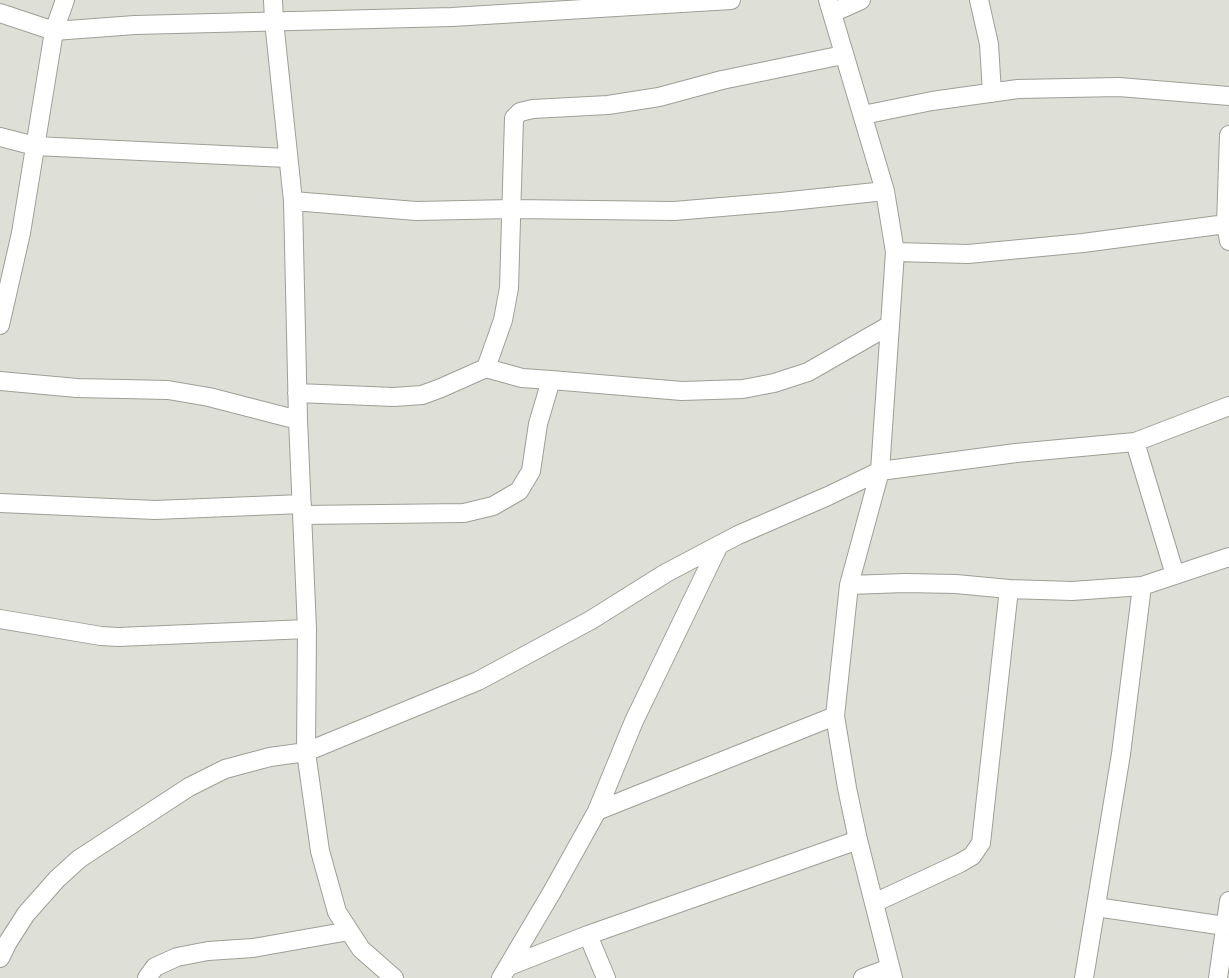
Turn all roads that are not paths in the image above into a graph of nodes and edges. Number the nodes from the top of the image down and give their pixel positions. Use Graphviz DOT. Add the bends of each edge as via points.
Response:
graph roads {
  1 [pos="65,0"];
  2 [pos="273,0"];
  3 [pos="731,0"];
  4 [pos="861,0"];
  5 [pos="979,0"];
  6 [pos="604,4"];
  7 [pos="830,6"];
  8 [pos="0,12"];
  9 [pos="274,21"];
  10 [pos="54,31"];
  11 [pos="844,56"];
  12 [pos="992,93"];
  13 [pos="1229,96"];
  14 [pos="863,115"];
  15 [pos="1229,135"];
  16 [pos="0,137"];
  17 [pos="35,146"];
  18 [pos="287,158"];
  19 [pos="885,191"];
  20 [pos="293,201"];
  21 [pos="512,209"];
  22 [pos="1228,233"];
  23 [pos="895,252"];
  24 [pos="0,325"];
  25 [pos="890,325"];
  26 [pos="486,368"];
  27 [pos="551,380"];
  28 [pos="0,381"];
  29 [pos="297,393"];
  30 [pos="1229,406"];
  31 [pos="298,420"];
  32 [pos="1135,442"];
  33 [pos="880,471"];
  34 [pos="0,503"];
  35 [pos="302,510"];
  36 [pos="719,545"];
  37 [pos="1229,556"];
  38 [pos="1175,575"];
  39 [pos="849,586"];
  40 [pos="1142,586"];
  41 [pos="1009,589"];
  42 [pos="0,619"];
  43 [pos="307,630"];
  44 [pos="835,716"];
  45 [pos="306,752"];
  46 [pos="597,811"];
  47 [pos="858,840"];
  48 [pos="1229,901"];
  49 [pos="874,903"];
  50 [pos="1096,906"];
  51 [pos="1225,926"];
  52 [pos="349,931"];
  53 [pos="588,935"];
  54 [pos="4,940"];
  55 [pos="0,958"];
  56 [pos="505,972"];
  57 [pos="891,973"];
  58 [pos="147,978"];
  59 [pos="394,978"];
  60 [pos="606,978"];
  61 [pos="863,978"];
  62 [pos="1084,978"];
  63 [pos="1218,978"];
  1 -- 10 [label="street"];
  2 -- 9 [label="street"];
  3 -- 6 [label="street"];
  4 -- 7 [label="street"];
  5 -- 12 [label="street" via="989,44"];
  6 -- 9 [label="street" via="452,18"];
  7 -- 11 [label="street"];
  8 -- 10 [label="street"];
  9 -- 10 [label="street"];
  9 -- 18 [label="street"];
  10 -- 17 [label="street"];
  11 -- 14 [label="street"];
  11 -- 21 [label="street" via="722,80 658,97 608,105 533,108 520,112 514,118"];
  12 -- 13 [label="street" via="1119,87"];
  12 -- 14 [label="street"];
  14 -- 19 [label="street"];
  15 -- 22 [label="street"];
  16 -- 17 [label="street"];
  17 -- 18 [label="street"];
  17 -- 24 [label="street" via="21,233"];
  18 -- 20 [label="street"];
  19 -- 21 [label="street" via="674,211"];
  19 -- 23 [label="street"];
  20 -- 21 [label="street" via="416,211"];
  20 -- 29 [label="street"];
  21 -- 26 [label="street" via="509,288 503,320"];
  22 -- 23 [label="street" via="968,254"];
  23 -- 25 [label="street"];
  25 -- 27 [label="street" via="808,372 743,389 682,391"];
  25 -- 33 [label="street"];
  26 -- 27 [label="street" via="522,378"];
  26 -- 29 [label="street" via="422,395"];
  27 -- 35 [label="street" via="538,424 531,471 519,491 494,506 464,513"];
  28 -- 31 [label="street" via="77,388 168,390"];
  29 -- 31 [label="street"];
  30 -- 32 [label="street"];
  31 -- 35 [label="street"];
  32 -- 33 [label="street" via="1016,453"];
  32 -- 38 [label="street"];
  33 -- 36 [label="street"];
  33 -- 39 [label="street"];
  34 -- 35 [label="street" via="155,510"];
  35 -- 43 [label="street"];
  36 -- 45 [label="street" via="478,681"];
  36 -- 46 [label="street" via="634,721"];
  37 -- 38 [label="street"];
  38 -- 40 [label="street"];
  39 -- 41 [label="street" via="905,583"];
  39 -- 44 [label="street"];
  40 -- 41 [label="street" via="1072,591"];
  40 -- 50 [label="street" via="1121,754"];
  41 -- 49 [label="street" via="981,843 972,856 960,863"];
  42 -- 43 [label="street" via="118,637"];
  43 -- 45 [label="street"];
  44 -- 46 [label="street"];
  44 -- 47 [label="street"];
  45 -- 52 [label="street" via="320,851 337,912"];
  45 -- 54 [label="street" via="270,756 225,769 189,787 79,859 57,879"];
  46 -- 56 [label="street"];
  47 -- 49 [label="street"];
  47 -- 53 [label="street"];
  48 -- 51 [label="street"];
  49 -- 57 [label="street"];
  50 -- 51 [label="street"];
  50 -- 62 [label="street"];
  51 -- 63 [label="street"];
  52 -- 58 [label="street" via="177,957 155,967"];
  52 -- 59 [label="street" via="361,949"];
  53 -- 56 [label="street"];
  53 -- 60 [label="street"];
  54 -- 55 [label="street"];
  57 -- 61 [label="street"];
}
